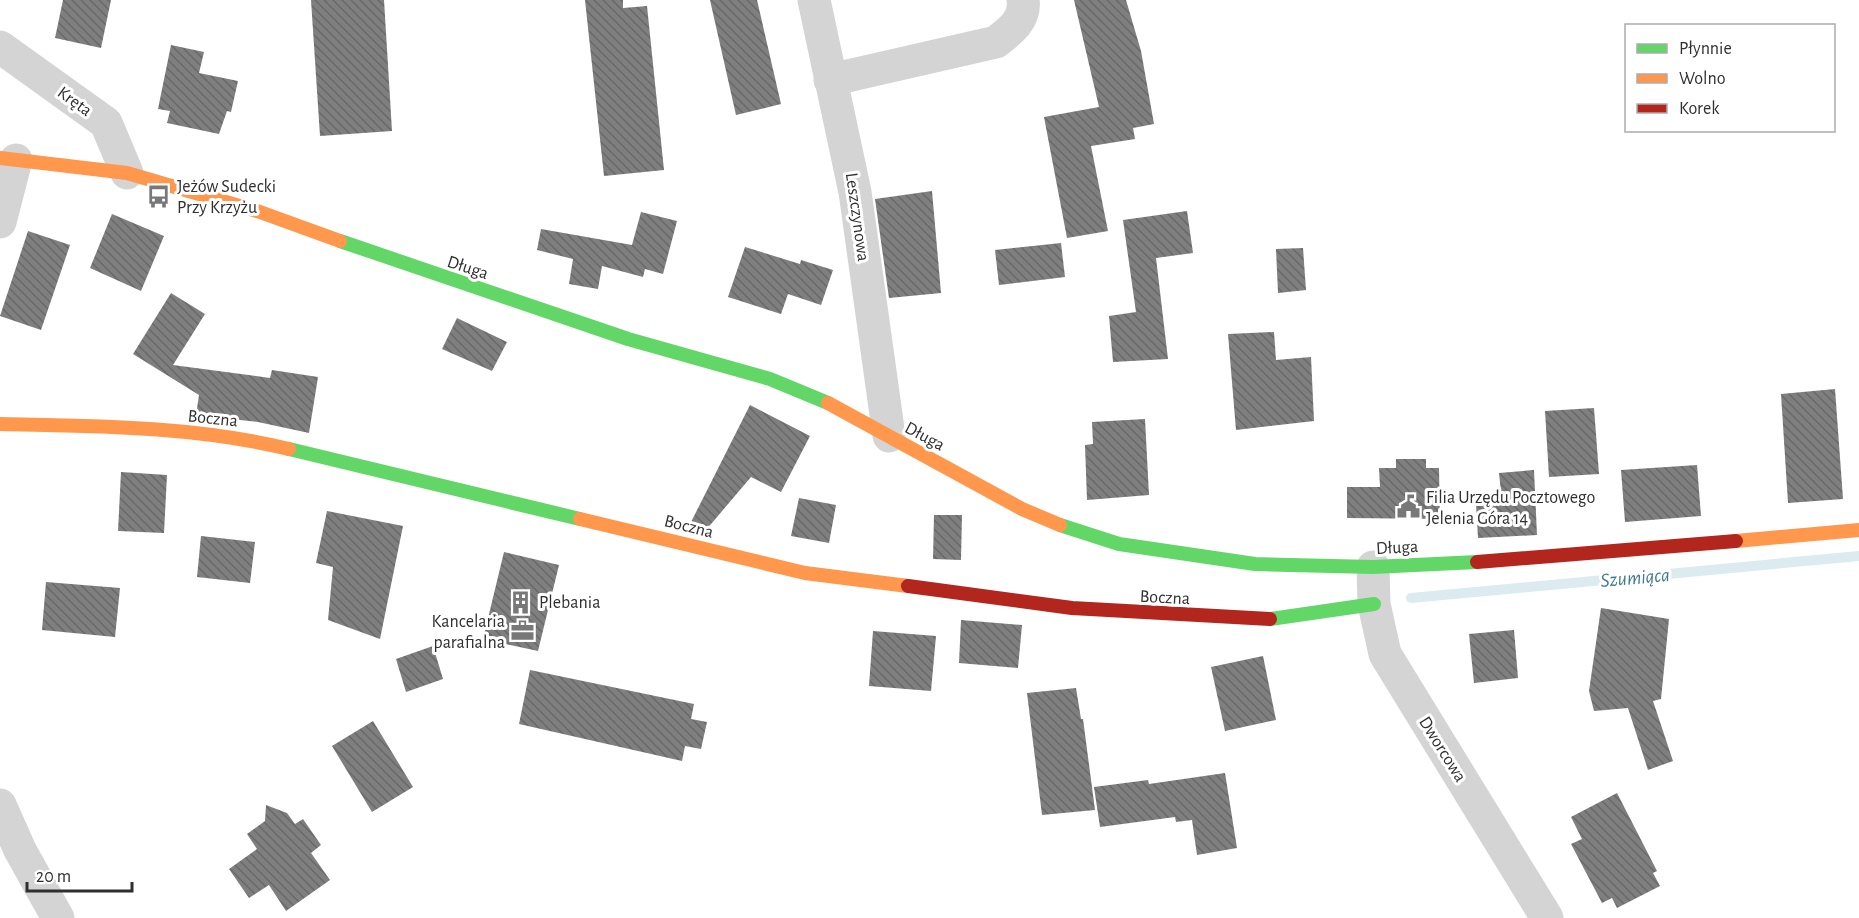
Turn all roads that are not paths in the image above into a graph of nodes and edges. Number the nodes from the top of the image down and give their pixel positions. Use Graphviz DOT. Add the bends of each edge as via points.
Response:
graph roads {
  1 [pos="814,0"];
  2 [pos="1023,0"];
  3 [pos="0,47"];
  4 [pos="830,80"];
  5 [pos="8,159"];
  6 [pos="127,173"];
  7 [pos="0,222"];
  8 [pos="0,424"];
  9 [pos="889,436"];
  10 [pos="1859,530"];
  11 [pos="1373,567"];
  12 [pos="1374,604"];
  13 [pos="0,805"];
  14 [pos="58,918"];
  15 [pos="1547,918"];
  1 -- 4 [label="street, Leszczynowa"];
  2 -- 4 [label="street" via="1016,27 996,42"];
  3 -- 6 [label="street, Kręta" via="106,123"];
  4 -- 9 [label="street, Leszczynowa" via="855,192"];
  5 -- 6 [label="street, Długa"];
  5 -- 7 [label="street"];
  6 -- 9 [label="street, Długa" via="260,212 628,339 770,379 827,402"];
  8 -- 12 [label="street, Boczna" via="133,427 256,441 805,573 1026,602 1109,612 1261,620"];
  9 -- 11 [label="street, Długa" via="1022,509 1078,533 1119,544 1255,564"];
  10 -- 11 [label="street, Długa" via="1701,546"];
  11 -- 12 [label="street, Dworcowa"];
  12 -- 15 [label="street, Dworcowa" via="1385,654"];
  13 -- 14 [label="street"];
}
